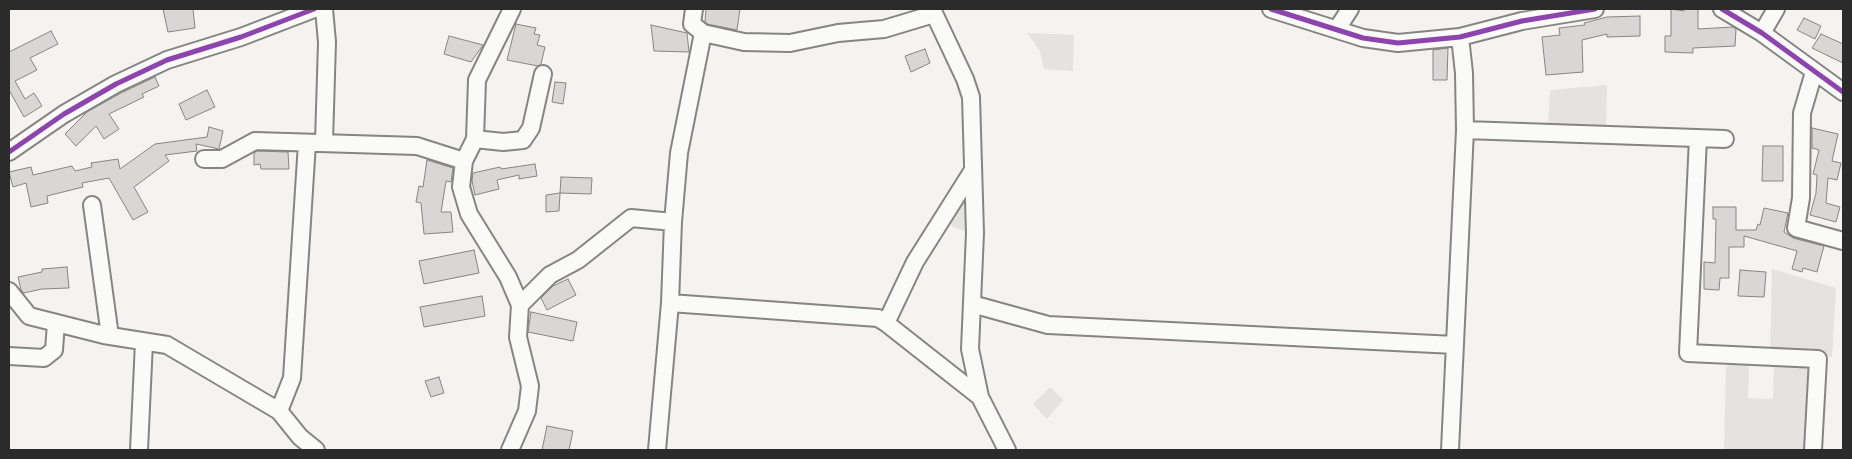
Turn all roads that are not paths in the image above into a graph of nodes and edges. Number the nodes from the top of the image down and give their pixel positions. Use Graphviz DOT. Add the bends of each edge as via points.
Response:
graph roads {
  1 [pos="314,9"];
  2 [pos="324,9"];
  3 [pos="512,9"];
  4 [pos="694,9"];
  5 [pos="1271,9"];
  6 [pos="1350,9"];
  7 [pos="1595,9"];
  8 [pos="1722,9"];
  9 [pos="1776,9"];
  10 [pos="933,12"];
  11 [pos="1337,30"];
  12 [pos="703,33"];
  13 [pos="1762,33"];
  14 [pos="1460,37"];
  15 [pos="1814,72"];
  16 [pos="543,74"];
  17 [pos="1843,92"];
  18 [pos="1465,130"];
  19 [pos="1698,138"];
  20 [pos="474,139"];
  21 [pos="1724,139"];
  22 [pos="324,142"];
  23 [pos="307,143"];
  24 [pos="9,152"];
  25 [pos="204,159"];
  26 [pos="464,161"];
  27 [pos="973,170"];
  28 [pos="92,206"];
  29 [pos="673,222"];
  30 [pos="1843,241"];
  31 [pos="9,291"];
  32 [pos="670,303"];
  33 [pos="972,304"];
  34 [pos="520,305"];
  35 [pos="56,323"];
  36 [pos="886,324"];
  37 [pos="110,336"];
  38 [pos="144,342"];
  39 [pos="1455,345"];
  40 [pos="9,356"];
  41 [pos="980,397"];
  42 [pos="279,411"];
  43 [pos="139,450"];
  44 [pos="316,450"];
  45 [pos="510,450"];
  46 [pos="657,450"];
  47 [pos="1007,450"];
  48 [pos="1450,450"];
  49 [pos="1813,450"];
  1 -- 24 [label="street" via="242,37 167,60 64,114"];
  2 -- 22 [label="street" via="327,42"];
  3 -- 20 [label="street" via="477,80"];
  4 -- 12 [label="street" via="692,24"];
  5 -- 11 [label="street"];
  6 -- 11 [label="street"];
  7 -- 14 [label="street"];
  8 -- 13 [label="street"];
  9 -- 13 [label="street"];
  10 -- 12 [label="street" via="884,29 838,33 790,43 744,42"];
  10 -- 27 [label="street" via="971,97"];
  11 -- 14 [label="street" via="1398,43"];
  12 -- 29 [label="street" via="679,153"];
  13 -- 15 [label="street"];
  14 -- 18 [label="street"];
  15 -- 17 [label="street"];
  15 -- 30 [label="street" via="1802,113 1801,198 1796,228"];
  16 -- 20 [label="street" via="531,128 523,140"];
  18 -- 19 [label="street"];
  18 -- 39 [label="street"];
  19 -- 21 [label="street"];
  19 -- 49 [label="street" via="1688,353 1818,360"];
  20 -- 26 [label="street"];
  22 -- 23 [label="street"];
  22 -- 26 [label="street" via="417,146"];
  23 -- 25 [label="street" via="255,141 222,159"];
  23 -- 42 [label="street" via="292,378"];
  26 -- 34 [label="street" via="461,187 469,214 508,278"];
  27 -- 33 [label="street"];
  27 -- 36 [label="street" via="915,262"];
  28 -- 37 [label="street"];
  29 -- 32 [label="street"];
  29 -- 34 [label="street" via="631,218 578,260 550,275"];
  31 -- 35 [label="street" via="29,316"];
  32 -- 36 [label="street" via="878,318"];
  32 -- 46 [label="street"];
  33 -- 39 [label="street" via="1048,324"];
  33 -- 41 [label="street" via="970,349"];
  34 -- 45 [label="street" via="518,337 530,386 527,411"];
  35 -- 37 [label="street"];
  35 -- 40 [label="street" via="54,350 44,358"];
  36 -- 41 [label="street"];
  37 -- 38 [label="street"];
  38 -- 42 [label="street" via="167,345"];
  38 -- 43 [label="street"];
  39 -- 48 [label="street"];
  41 -- 47 [label="street"];
  42 -- 44 [label="street" via="300,437"];
}
